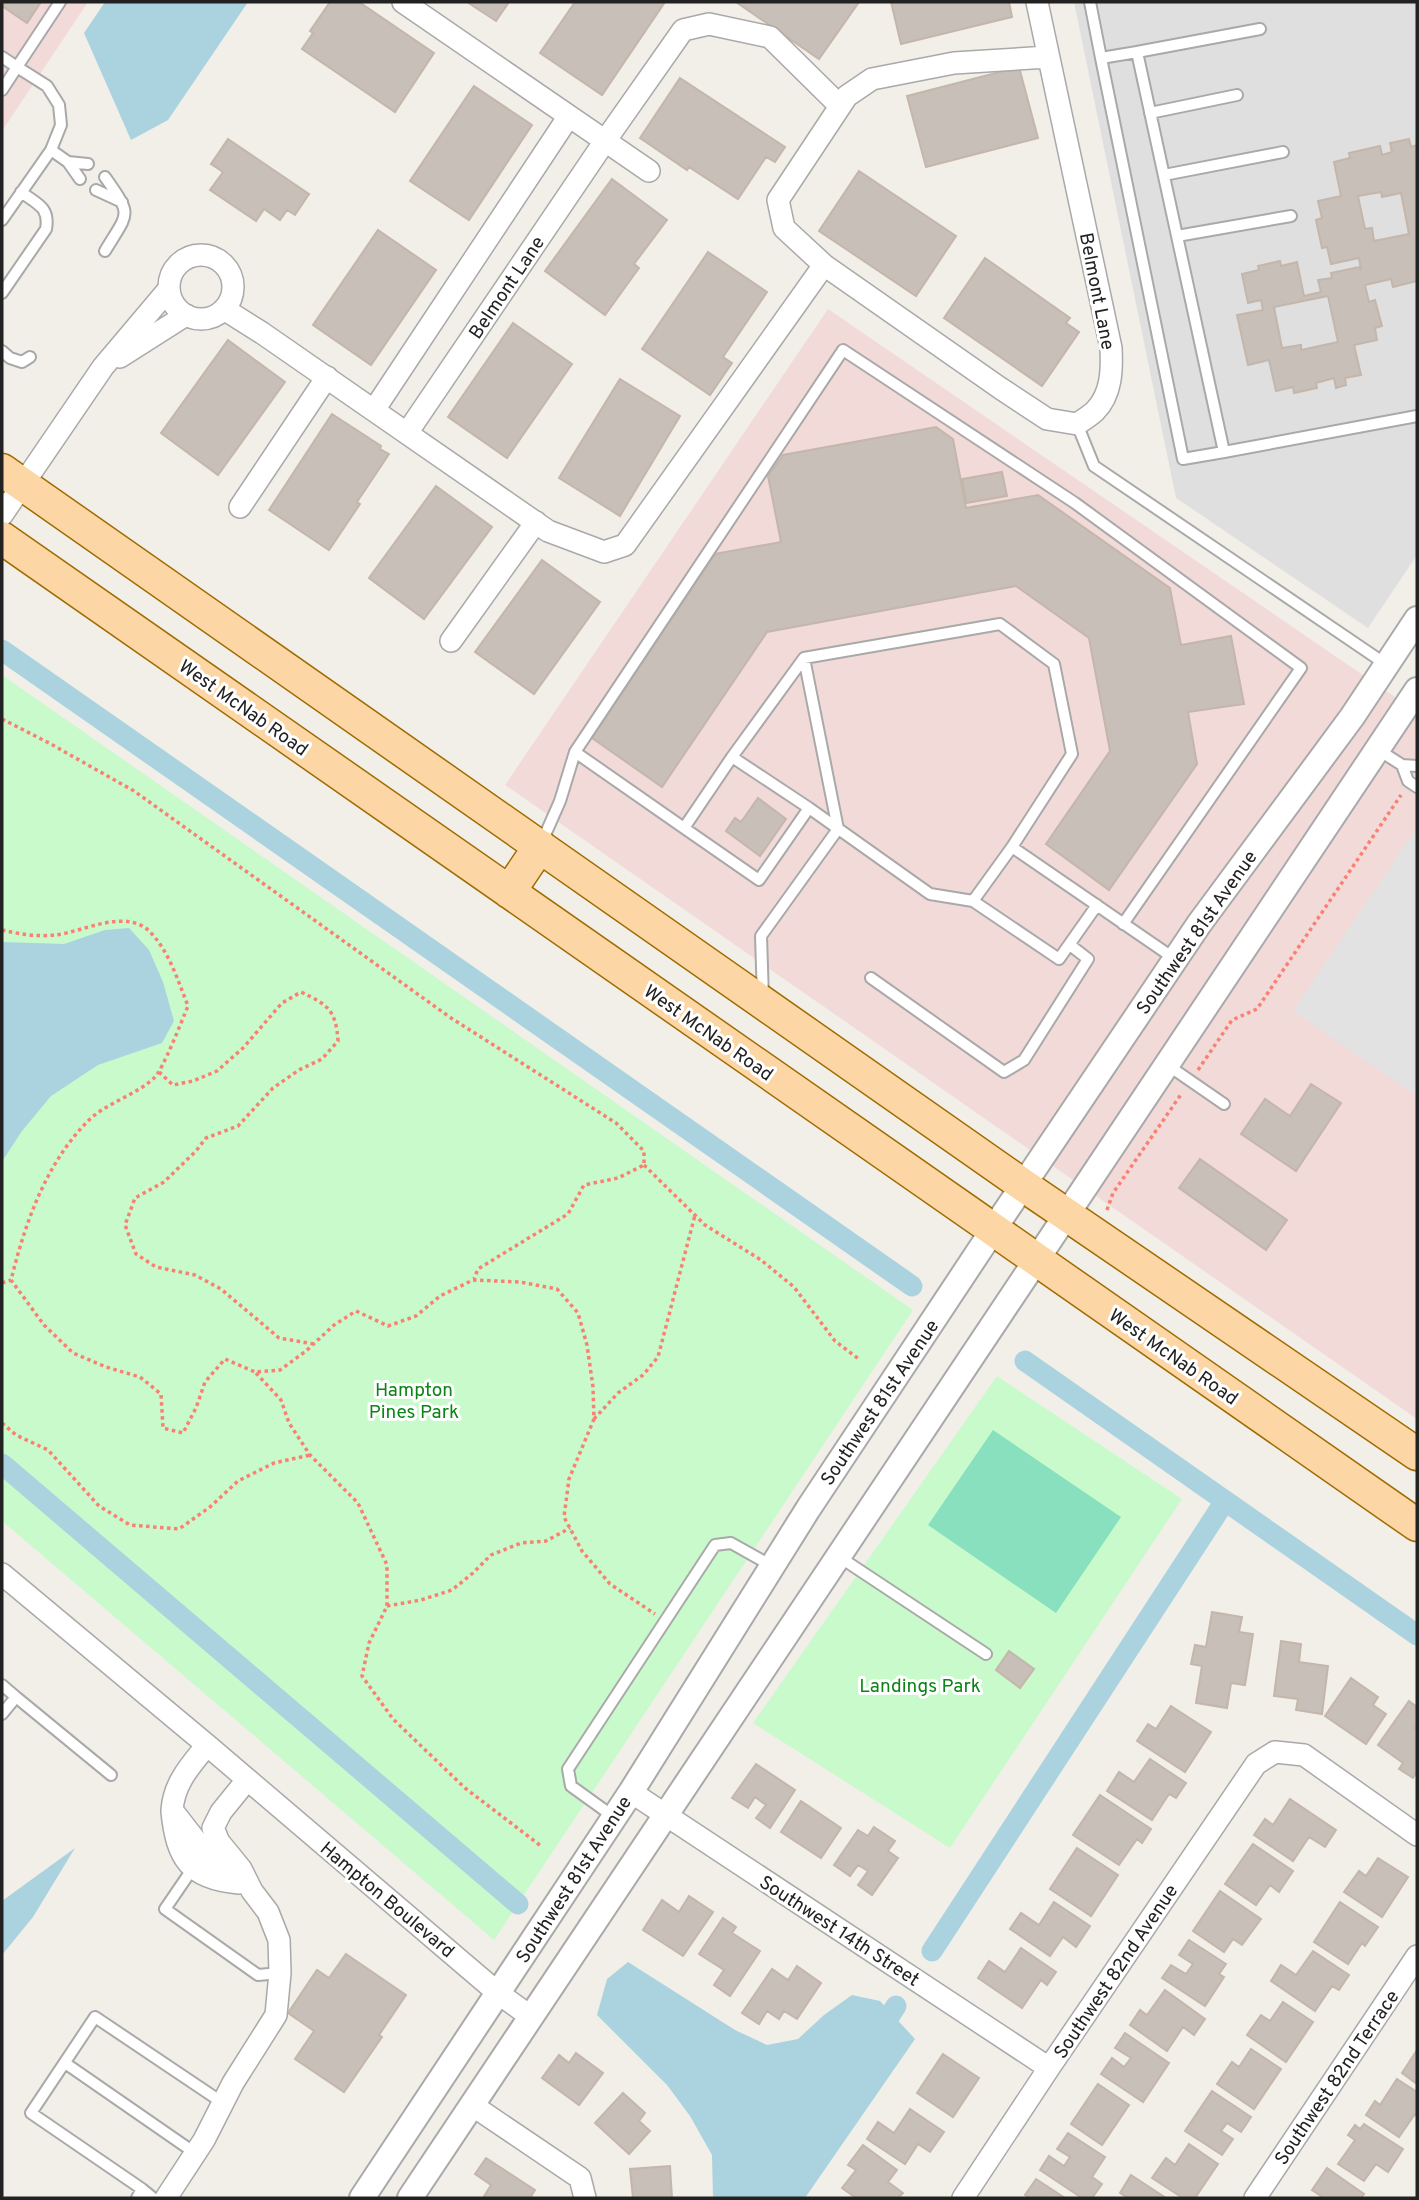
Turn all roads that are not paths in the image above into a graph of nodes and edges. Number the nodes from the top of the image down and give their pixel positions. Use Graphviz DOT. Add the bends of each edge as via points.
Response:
graph roads {
  1 [pos="60,2"];
  2 [pos="403,2"];
  3 [pos="1037,2"];
  4 [pos="1090,2"];
  5 [pos="1260,29"];
  6 [pos="1137,52"];
  7 [pos="2,57"];
  8 [pos="1048,57"];
  9 [pos="1101,58"];
  10 [pos="17,67"];
  11 [pos="2,90"];
  12 [pos="1237,95"];
  13 [pos="840,106"];
  14 [pos="1150,113"];
  15 [pos="569,116"];
  16 [pos="605,141"];
  17 [pos="51,150"];
  18 [pos="1283,152"];
  19 [pos="68,162"];
  20 [pos="88,164"];
  21 [pos="649,171"];
  22 [pos="1164,175"];
  23 [pos="105,177"];
  24 [pos="80,179"];
  25 [pos="96,190"];
  26 [pos="21,192"];
  27 [pos="123,202"];
  28 [pos="1291,216"];
  29 [pos="2,220"];
  30 [pos="1177,236"];
  31 [pos="105,251"];
  32 [pos="824,265"];
  33 [pos="168,290"];
  34 [pos="2,293"];
  35 [pos="224,309"];
  36 [pos="186,315"];
  37 [pos="2,351"];
  38 [pos="30,357"];
  39 [pos="103,367"];
  40 [pos="327,377"];
  41 [pos="374,410"];
  42 [pos="1417,416"];
  43 [pos="1077,424"];
  44 [pos="407,433"];
  45 [pos="1224,452"];
  46 [pos="12,477"];
  47 [pos="240,507"];
  48 [pos="2,515"];
  49 [pos="536,522"];
  50 [pos="2,538"];
  51 [pos="1417,619"];
  52 [pos="451,641"];
  53 [pos="804,658"];
  54 [pos="1387,665"];
  55 [pos="1417,690"];
  56 [pos="1377,749"];
  57 [pos="575,751"];
  58 [pos="732,757"];
  59 [pos="1402,765"];
  60 [pos="1417,765"];
  61 [pos="1414,785"];
  62 [pos="809,808"];
  63 [pos="684,828"];
  64 [pos="838,829"];
  65 [pos="540,846"];
  66 [pos="1012,847"];
  67 [pos="509,892"];
  68 [pos="973,901"];
  69 [pos="1097,905"];
  70 [pos="1123,924"];
  71 [pos="1070,945"];
  72 [pos="1175,959"];
  73 [pos="871,978"];
  74 [pos="764,1003"];
  75 [pos="1166,1064"];
  76 [pos="1224,1104"];
  77 [pos="1023,1185"];
  78 [pos="1066,1214"];
  79 [pos="993,1230"];
  80 [pos="1035,1260"];
  81 [pos="1417,1454"];
  82 [pos="1417,1525"];
  83 [pos="838,1556"];
  84 [pos="772,1566"];
  85 [pos="2,1574"];
  86 [pos="986,1654"];
  87 [pos="2,1685"];
  88 [pos="16,1697"];
  89 [pos="2,1714"];
  90 [pos="207,1745"];
  91 [pos="111,1775"];
  92 [pos="247,1780"];
  93 [pos="631,1792"];
  94 [pos="172,1810"];
  95 [pos="665,1815"];
  96 [pos="614,1817"];
  97 [pos="1417,1835"];
  98 [pos="193,1868"];
  99 [pos="246,1887"];
  100 [pos="1417,1956"];
  101 [pos="280,1973"];
  102 [pos="498,1993"];
  103 [pos="531,2017"];
  104 [pos="65,2063"];
  105 [pos="1049,2068"];
  106 [pos="223,2103"];
  107 [pos="472,2105"];
  108 [pos="195,2153"];
  109 [pos="139,2194"];
  110 [pos="153,2198"];
  111 [pos="166,2198"];
  112 [pos="362,2198"];
  113 [pos="410,2198"];
  114 [pos="585,2198"];
  115 [pos="963,2198"];
  116 [pos="1255,2198"];
  1 -- 10 [label="lane"];
  2 -- 15 [label="street"];
  3 -- 8 [label="street, Belmont Lane"];
  4 -- 9 [label="lane"];
  5 -- 6 [label="lane"];
  6 -- 9 [label="lane"];
  6 -- 14 [label="lane"];
  7 -- 10 [label="lane"];
  8 -- 13 [label="street" via="954,63 872,79"];
  8 -- 43 [label="street, Belmont Lane" via="1111,348 1113,375 1104,398 1096,411"];
  9 -- 45 [label="lane" via="1183,459"];
  10 -- 11 [label="lane"];
  10 -- 17 [label="lane" via="47,86 59,105 61,125"];
  12 -- 14 [label="lane"];
  13 -- 16 [label="street, Belmont Lane" via="770,37 709,24 683,30"];
  13 -- 32 [label="street" via="778,200 784,228"];
  14 -- 22 [label="lane"];
  15 -- 16 [label="street"];
  15 -- 41 [label="street"];
  16 -- 21 [label="street"];
  16 -- 44 [label="street, Belmont Lane"];
  17 -- 19 [label="lane"];
  17 -- 26 [label="lane"];
  18 -- 22 [label="lane"];
  19 -- 20 [label="lane"];
  19 -- 24 [label="lane"];
  22 -- 30 [label="lane"];
  23 -- 27 [label="lane"];
  25 -- 27 [label="lane"];
  26 -- 29 [label="lane"];
  26 -- 34 [label="lane" via="45,210 48,219 46,229"];
  27 -- 31 [label="lane" via="125,218"];
  28 -- 30 [label="lane"];
  30 -- 45 [label="lane"];
  32 -- 43 [label="street" via="1047,419"];
  32 -- 49 [label="street" via="625,545 604,552"];
  33 -- 35 [label="street" via="180,261 200,254 211,256 232,278 233,289"];
  33 -- 36 [label="street" via="177,309"];
  33 -- 39 [label="street"];
  35 -- 36 [label="street" via="206,318"];
  35 -- 40 [label="street"];
  36 -- 39 [label="street"];
  37 -- 38 [label="lane" via="22,362"];
  39 -- 46 [label="street"];
  40 -- 41 [label="street"];
  40 -- 47 [label="street"];
  41 -- 44 [label="street"];
  42 -- 45 [label="lane"];
  43 -- 54 [label="lane" via="1094,466"];
  44 -- 49 [label="street"];
  46 -- 48 [label="street"];
  46 -- 65 [label="main road"];
  49 -- 52 [label="street"];
  50 -- 67 [label="main road, West McNab Road"];
  51 -- 54 [label="street, Southwest 81st Avenue"];
  53 -- 58 [label="lane"];
  53 -- 64 [label="lane"];
  53 -- 66 [label="lane" via="1000,624 1054,664 1072,754"];
  54 -- 72 [label="street, Southwest 81st Avenue"];
  55 -- 56 [label="street, Southwest 81st Avenue"];
  56 -- 59 [label="lane"];
  56 -- 75 [label="street, Southwest 81st Avenue"];
  57 -- 63 [label="lane"];
  57 -- 65 [label="lane"];
  57 -- 70 [label="lane" via="843,350 1075,503 1301,668"];
  58 -- 62 [label="lane"];
  58 -- 63 [label="lane"];
  59 -- 60 [label="lane"];
  59 -- 61 [label="lane"];
  62 -- 63 [label="lane" via="759,880"];
  62 -- 64 [label="lane"];
  64 -- 68 [label="lane" via="930,894"];
  64 -- 74 [label="lane" via="761,936"];
  65 -- 67 [label="main road"];
  65 -- 74 [label="main road"];
  66 -- 68 [label="lane"];
  66 -- 69 [label="lane"];
  67 -- 79 [label="main road, West McNab Road"];
  68 -- 71 [label="lane" via="1059,959"];
  69 -- 70 [label="lane"];
  69 -- 71 [label="lane"];
  70 -- 72 [label="lane"];
  71 -- 73 [label="lane" via="1088,959 1024,1060 1004,1072"];
  72 -- 77 [label="street, Southwest 81st Avenue"];
  74 -- 77 [label="main road"];
  75 -- 76 [label="lane"];
  75 -- 78 [label="street, Southwest 81st Avenue"];
  77 -- 78 [label="main road"];
  77 -- 79 [label="street, Southwest 81st Avenue"];
  78 -- 80 [label="street, Southwest 81st Avenue"];
  78 -- 81 [label="main road"];
  79 -- 80 [label="main road, West McNab Road"];
  79 -- 84 [label="street, Southwest 81st Avenue"];
  80 -- 82 [label="main road, West McNab Road"];
  80 -- 83 [label="street, Southwest 81st Avenue"];
  83 -- 86 [label="lane"];
  83 -- 95 [label="street, Southwest 81st Avenue"];
  84 -- 93 [label="street, Southwest 81st Avenue"];
  84 -- 96 [label="lane" via="731,1543 715,1545 568,1769 571,1786"];
  85 -- 90 [label="street, Hampton Boulevard"];
  87 -- 88 [label="lane"];
  88 -- 89 [label="lane"];
  88 -- 91 [label="lane"];
  90 -- 92 [label="street, Hampton Boulevard"];
  90 -- 94 [label="street" via="180,1780"];
  92 -- 99 [label="street" via="213,1828 241,1869"];
  92 -- 102 [label="street, Hampton Boulevard"];
  93 -- 95 [label="street, Southwest 14th Street"];
  93 -- 96 [label="street, Southwest 81st Avenue"];
  94 -- 98 [label="street" via="177,1844"];
  94 -- 99 [label="street" via="200,1846"];
  95 -- 103 [label="street, Southwest 81st Avenue"];
  95 -- 105 [label="street, Southwest 14th Street"];
  96 -- 102 [label="street, Southwest 81st Avenue"];
  97 -- 105 [label="street, Southwest 82nd Avenue" via="1304,1755 1275,1752 1256,1764"];
  98 -- 99 [label="street" via="206,1877"];
  98 -- 101 [label="lane" via="165,1909 258,1975"];
  99 -- 101 [label="street" via="268,1912 279,1940"];
  100 -- 116 [label="street, Southwest 82nd Terrace"];
  101 -- 106 [label="street" via="276,2015"];
  102 -- 103 [label="street, Hampton Boulevard"];
  102 -- 112 [label="street, Southwest 81st Avenue"];
  103 -- 107 [label="street, Southwest 81st Avenue"];
  104 -- 106 [label="lane" via="95,2017"];
  104 -- 108 [label="lane"];
  104 -- 109 [label="lane" via="31,2113"];
  105 -- 115 [label="street, Southwest 82nd Avenue"];
  106 -- 108 [label="street"];
  107 -- 113 [label="street, Southwest 81st Avenue"];
  107 -- 114 [label="street" via="580,2178"];
  108 -- 111 [label="street"];
  109 -- 110 [label="lane"];
}
